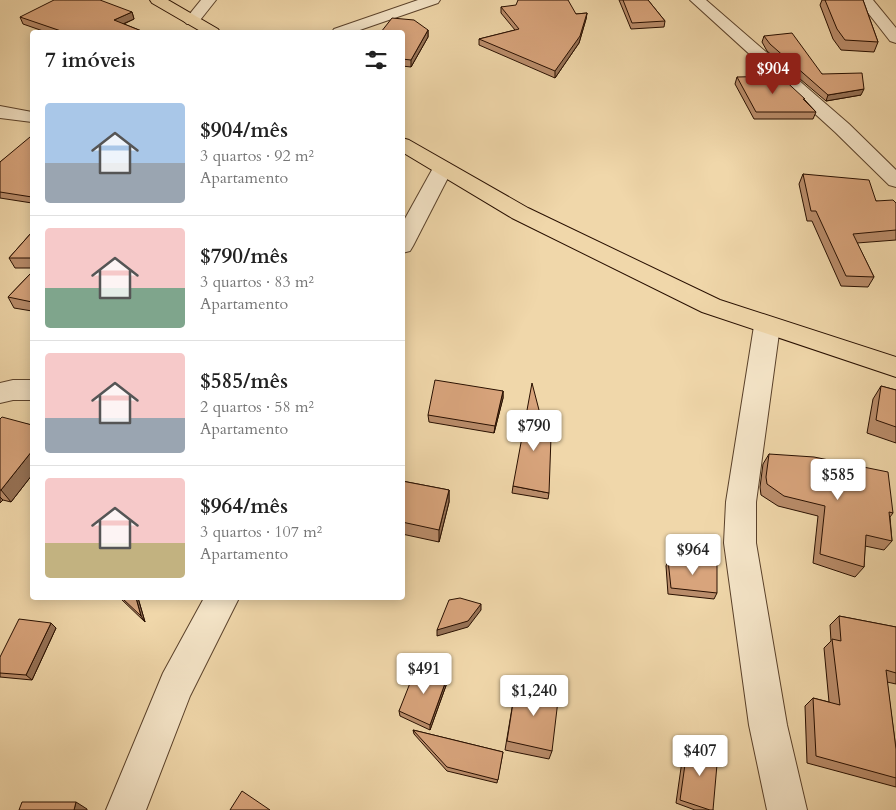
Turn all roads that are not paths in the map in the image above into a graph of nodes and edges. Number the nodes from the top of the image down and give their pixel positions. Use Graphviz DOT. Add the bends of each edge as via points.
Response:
graph roads {
  1 [pos="157,0"];
  2 [pos="209,0"];
  3 [pos="433,0"];
  4 [pos="697,0"];
  5 [pos="865,0"];
  6 [pos="192,21"];
  7 [pos="208,30"];
  8 [pos="346,30"];
  9 [pos="896,38"];
  10 [pos="0,112"];
  11 [pos="30,117"];
  12 [pos="405,146"];
  13 [pos="442,168"];
  14 [pos="896,182"];
  15 [pos="410,214"];
  16 [pos="405,234"];
  17 [pos="767,326"];
  18 [pos="896,367"];
  19 [pos="30,390"];
  20 [pos="0,393"];
  21 [pos="221,600"];
  22 [pos="126,810"];
  23 [pos="787,810"];
  1 -- 6 [label="main road"];
  2 -- 6 [label="street"];
  3 -- 8 [label="street"];
  4 -- 14 [label="street" via="842,128"];
  5 -- 9 [label="street"];
  6 -- 7 [label="main road"];
  10 -- 11 [label="street"];
  12 -- 13 [label="main road"];
  13 -- 15 [label="street"];
  13 -- 17 [label="main road" via="520,213 615,260 710,306"];
  15 -- 16 [label="street"];
  17 -- 18 [label="main road"];
  17 -- 23 [label="street" via="741,502 740,543 768,725"];
  19 -- 20 [label="street"];
  21 -- 22 [label="street" via="176,686"];
}
